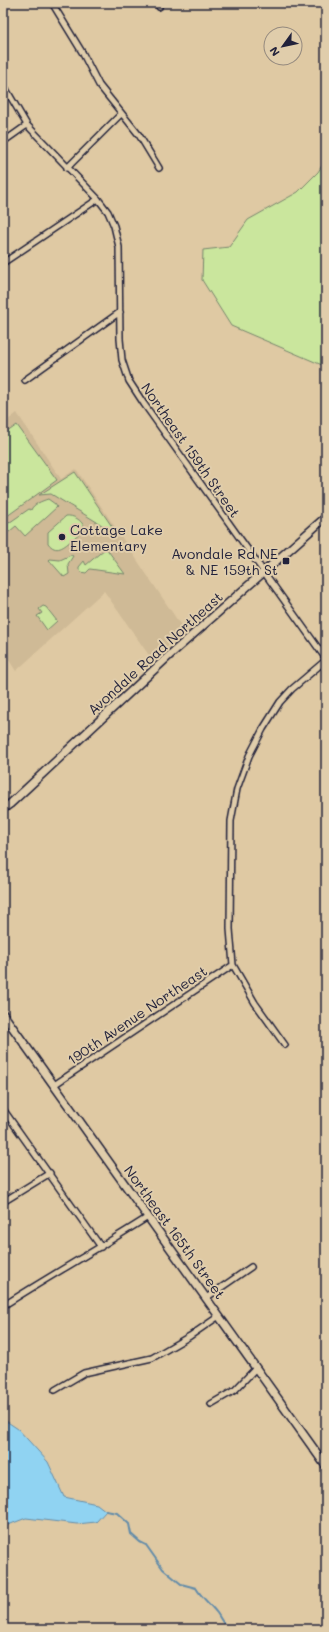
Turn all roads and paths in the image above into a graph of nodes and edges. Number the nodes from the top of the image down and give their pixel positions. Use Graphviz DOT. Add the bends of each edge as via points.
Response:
graph roads {
  1 [pos="52,3"];
  2 [pos="3,84"];
  3 [pos="121,114"];
  4 [pos="28,125"];
  5 [pos="3,142"];
  6 [pos="67,168"];
  7 [pos="159,168"];
  8 [pos="98,199"];
  9 [pos="3,263"];
  10 [pos="120,312"];
  11 [pos="25,380"];
  12 [pos="326,517"];
  13 [pos="263,572"];
  14 [pos="326,659"];
  15 [pos="3,809"];
  16 [pos="233,965"];
  17 [pos="3,1014"];
  18 [pos="285,1045"];
  19 [pos="54,1085"];
  20 [pos="3,1108"];
  21 [pos="50,1173"];
  22 [pos="3,1202"];
  23 [pos="148,1217"];
  24 [pos="101,1247"];
  25 [pos="251,1267"];
  26 [pos="206,1298"];
  27 [pos="3,1306"];
  28 [pos="219,1316"];
  29 [pos="256,1368"];
  30 [pos="55,1390"];
  31 [pos="211,1404"];
  32 [pos="326,1466"];
  1 -- 3 [label="street" via="99,85"];
  2 -- 4 [label="street, Northeast 159th Street"];
  3 -- 6 [label="street"];
  3 -- 7 [label="street" via="139,135"];
  4 -- 5 [label="street"];
  4 -- 6 [label="street, Northeast 159th Street"];
  6 -- 8 [label="street, Northeast 159th Street"];
  8 -- 9 [label="street"];
  8 -- 10 [label="street, Northeast 159th Street" via="108,212 119,247"];
  10 -- 11 [label="street"];
  10 -- 13 [label="street, Northeast 159th Street" via="122,360 129,381"];
  12 -- 13 [label="street, Avondale Road Northeast"];
  13 -- 14 [label="street, Northeast 159th Street"];
  13 -- 15 [label="street, Avondale Road Northeast"];
  14 -- 16 [label="street" via="280,702 249,756 237,789 231,821 230,856 230,929"];
  16 -- 18 [label="street" via="255,1003"];
  16 -- 19 [label="street, 190th Avenue Northeast"];
  17 -- 19 [label="street, Northeast 165th Street"];
  19 -- 23 [label="street, Northeast 165th Street"];
  20 -- 21 [label="street"];
  21 -- 22 [label="street"];
  21 -- 24 [label="street"];
  23 -- 24 [label="street"];
  23 -- 26 [label="street, Northeast 165th Street"];
  24 -- 27 [label="street"];
  25 -- 26 [label="street"];
  26 -- 28 [label="street, Northeast 165th Street"];
  28 -- 29 [label="street, Northeast 165th Street"];
  28 -- 30 [label="street" via="152,1358 84,1373"];
  29 -- 31 [label="street" via="235,1390"];
  29 -- 32 [label="street, Northeast 165th Street"];
}
